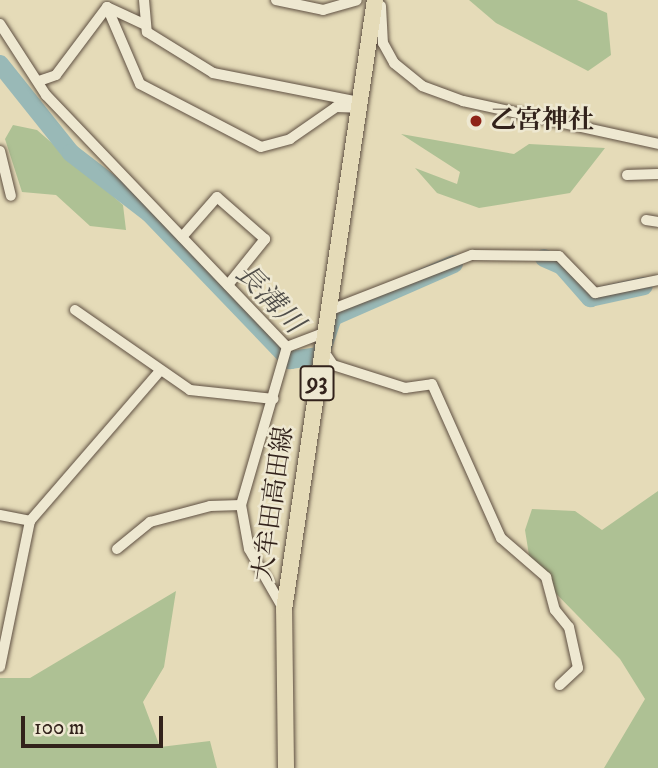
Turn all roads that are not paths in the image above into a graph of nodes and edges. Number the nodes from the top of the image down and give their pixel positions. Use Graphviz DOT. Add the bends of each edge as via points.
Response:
graph roads {
  1 [pos="144,0"];
  2 [pos="276,0"];
  3 [pos="357,0"];
  4 [pos="375,0"];
  5 [pos="381,0"];
  6 [pos="107,7"];
  7 [pos="0,24"];
  8 [pos="143,24"];
  9 [pos="39,81"];
  10 [pos="360,105"];
  11 [pos="658,144"];
  12 [pos="0,151"];
  13 [pos="627,174"];
  14 [pos="658,174"];
  15 [pos="11,196"];
  16 [pos="646,220"];
  17 [pos="658,222"];
  18 [pos="182,237"];
  19 [pos="658,280"];
  20 [pos="228,285"];
  21 [pos="75,310"];
  22 [pos="328,311"];
  23 [pos="323,340"];
  24 [pos="287,347"];
  25 [pos="158,373"];
  26 [pos="274,399"];
  27 [pos="241,505"];
  28 [pos="0,515"];
  29 [pos="30,521"];
  30 [pos="117,549"];
  31 [pos="284,610"];
  32 [pos="0,667"];
  33 [pos="561,685"];
  34 [pos="286,768"];
  1 -- 8 [label="street"];
  2 -- 3 [label="street" via="324,10"];
  4 -- 10 [label="main road, 大牟田高田線 / 93"];
  5 -- 11 [label="street" via="383,43 394,63 422,86"];
  6 -- 8 [label="street"];
  6 -- 9 [label="street" via="56,75"];
  6 -- 10 [label="street" via="140,84 261,147 290,139 336,107"];
  7 -- 9 [label="street"];
  8 -- 10 [label="street" via="213,73"];
  9 -- 18 [label="street"];
  10 -- 22 [label="main road, 大牟田高田線 / 93"];
  12 -- 15 [label="street"];
  13 -- 14 [label="street"];
  16 -- 17 [label="street"];
  18 -- 20 [label="street"];
  18 -- 20 [label="street" via="217,197 265,239"];
  19 -- 22 [label="street" via="595,293 559,256 472,255"];
  20 -- 24 [label="street"];
  21 -- 25 [label="street"];
  22 -- 23 [label="main road, 大牟田高田線 / 93"];
  23 -- 24 [label="street"];
  23 -- 31 [label="main road, 大牟田高田線 / 93"];
  23 -- 33 [label="street" via="333,365 405,388 432,384 501,538 546,577 555,610 569,627 578,668"];
  24 -- 26 [label="street"];
  25 -- 26 [label="street" via="190,390"];
  25 -- 29 [label="street"];
  26 -- 27 [label="street"];
  27 -- 30 [label="street" via="210,506 150,522"];
  27 -- 31 [label="street" via="249,549"];
  28 -- 29 [label="street"];
  29 -- 32 [label="street"];
  31 -- 34 [label="main road, 大牟田高田線 / 93"];
}
